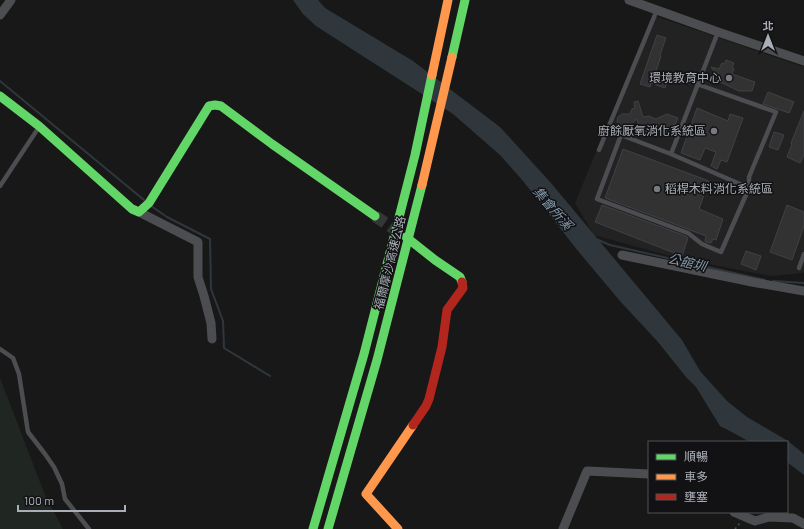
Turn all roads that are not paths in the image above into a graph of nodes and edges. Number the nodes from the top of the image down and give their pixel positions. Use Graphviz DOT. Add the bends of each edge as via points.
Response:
graph roads {
  1 [pos="11,0"];
  2 [pos="448,0"];
  3 [pos="465,0"];
  4 [pos="629,0"];
  5 [pos="657,10"];
  6 [pos="0,16"];
  7 [pos="718,32"];
  8 [pos="804,61"];
  9 [pos="697,84"];
  10 [pos="0,96"];
  11 [pos="40,126"];
  12 [pos="599,150"];
  13 [pos="671,154"];
  14 [pos="0,186"];
  15 [pos="748,188"];
  16 [pos="139,212"];
  17 [pos="375,216"];
  18 [pos="406,237"];
  19 [pos="804,254"];
  20 [pos="622,255"];
  21 [pos="799,268"];
  22 [pos="804,291"];
  23 [pos="212,339"];
  24 [pos="0,349"];
  25 [pos="648,474"];
  26 [pos="736,513"];
  27 [pos="804,524"];
  28 [pos="89,529"];
  29 [pos="313,529"];
  30 [pos="328,529"];
  31 [pos="398,529"];
  32 [pos="563,529"];
  1 -- 6 [label="street"];
  2 -- 29 [label="main road, 福爾摩沙高速公路, bridge" via="414,155 364,354"];
  3 -- 30 [label="main road, 福爾摩沙高速公路, bridge" via="429,160 385,330"];
  4 -- 5 [label="street"];
  5 -- 7 [label="street"];
  5 -- 12 [label="lane"];
  7 -- 8 [label="street"];
  7 -- 9 [label="lane"];
  9 -- 13 [label="lane"];
  9 -- 15 [label="lane" via="776,112 749,177"];
  10 -- 11 [label="main road"];
  11 -- 14 [label="lane"];
  11 -- 16 [label="main road" via="132,209"];
  13 -- 15 [label="lane"];
  13 -- 15 [label="lane" via="621,135 597,199 688,233 702,244 721,252"];
  16 -- 17 [label="main road" via="149,203 209,106 215,105 221,106"];
  16 -- 23 [label="street" via="198,242 198,277 211,323"];
  18 -- 31 [label="main road" via="460,277 463,288 447,310 442,347 426,406 366,494"];
  19 -- 21 [label="lane"];
  20 -- 22 [label="street"];
  24 -- 28 [label="lane" via="14,358 28,432 54,467 62,484 65,499"];
  25 -- 32 [label="street" via="587,471"];
  26 -- 27 [label="street" via="755,521 769,517 793,518"];
}
